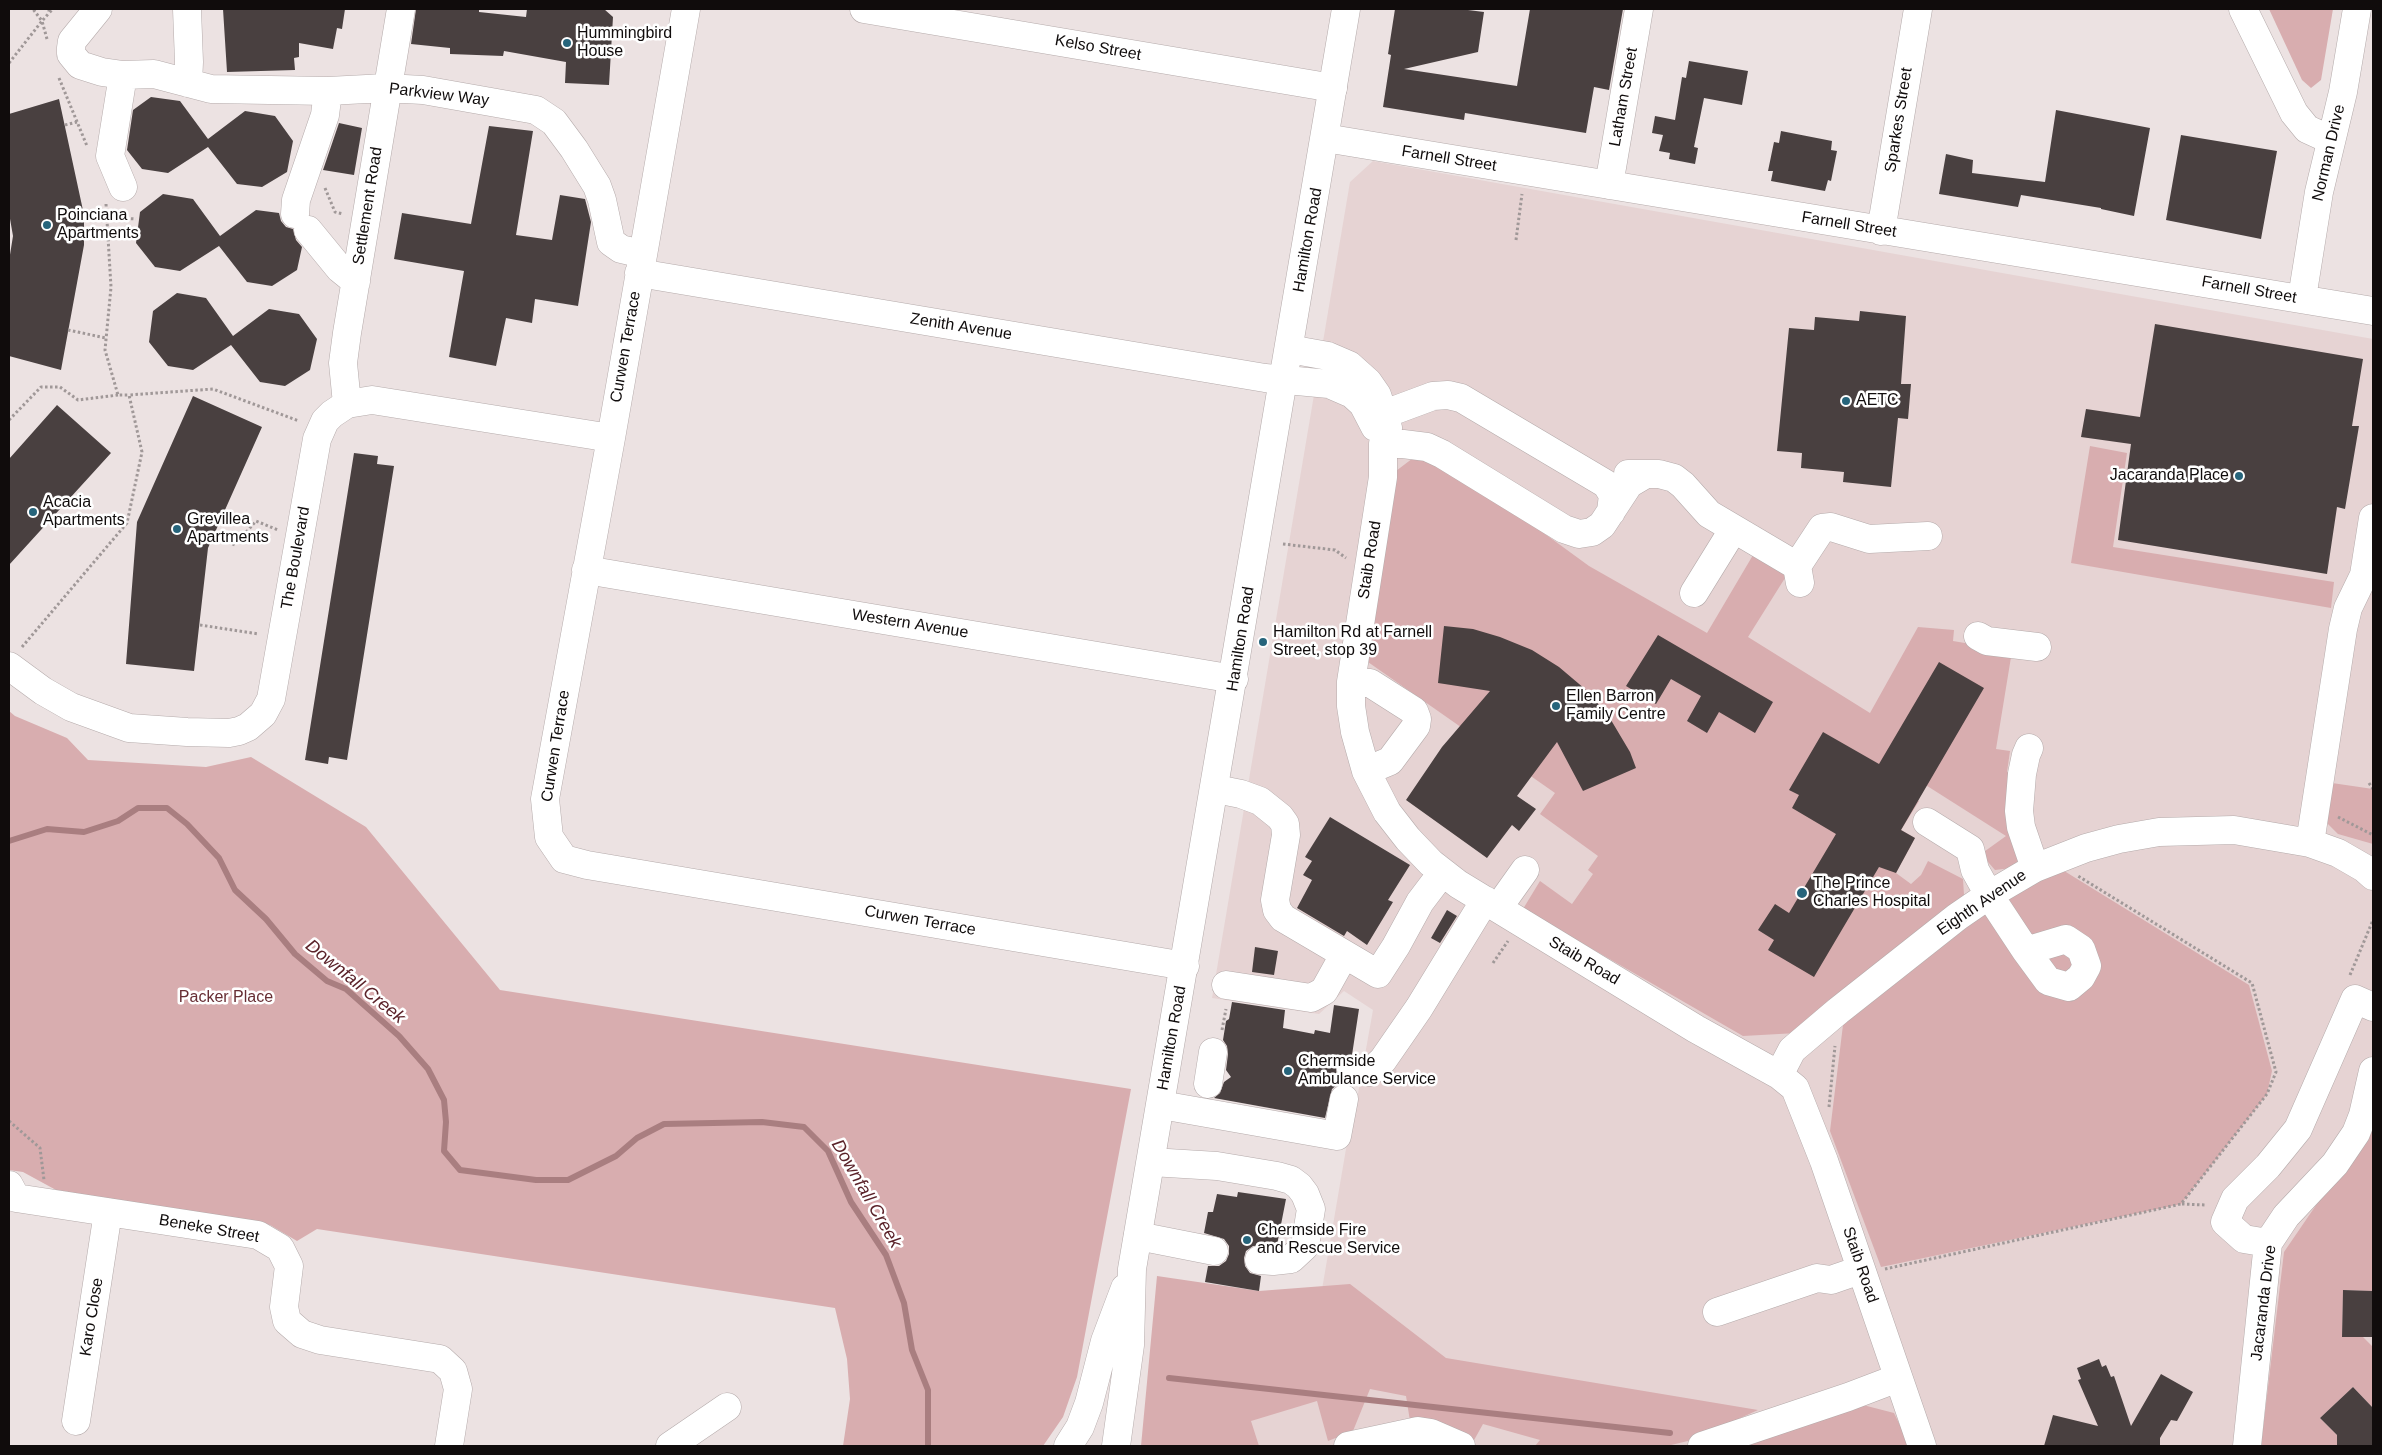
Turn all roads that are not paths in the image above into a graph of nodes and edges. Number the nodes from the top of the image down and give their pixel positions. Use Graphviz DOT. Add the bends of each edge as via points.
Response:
graph roads {
  1 [pos="98,9"];
  2 [pos="187,9"];
  3 [pos="400,9"];
  4 [pos="686,9"];
  5 [pos="864,9"];
  6 [pos="1346,9"];
  7 [pos="1639,9"];
  8 [pos="1918,9"];
  9 [pos="2243,9"];
  10 [pos="2358,9"];
  11 [pos="123,75"];
  12 [pos="188,83"];
  13 [pos="386,88"];
  14 [pos="1333,88"];
  15 [pos="328,91"];
  16 [pos="1325,138"];
  17 [pos="2331,140"];
  18 [pos="1609,185"];
  19 [pos="114,192"];
  20 [pos="1881,230"];
  21 [pos="641,264"];
  22 [pos="356,282"];
  23 [pos="2302,298"];
  24 [pos="2373,311"];
  25 [pos="1289,349"];
  26 [pos="1284,380"];
  27 [pos="347,404"];
  28 [pos="1378,416"];
  29 [pos="611,438"];
  30 [pos="1383,444"];
  31 [pos="1588,474"];
  32 [pos="1646,474"];
  33 [pos="1611,512"];
  34 [pos="2373,518"];
  35 [pos="1733,530"];
  36 [pos="1928,536"];
  37 [pos="586,570"];
  38 [pos="1694,593"];
  39 [pos="1978,636"];
  40 [pos="2037,647"];
  41 [pos="13,659"];
  42 [pos="1234,679"];
  43 [pos="1351,682"];
  44 [pos="2036,750"];
  45 [pos="1366,771"];
  46 [pos="1216,789"];
  47 [pos="1926,822"];
  48 [pos="2310,843"];
  49 [pos="2043,864"];
  50 [pos="1525,870"];
  51 [pos="1442,873"];
  52 [pos="2373,876"];
  53 [pos="1989,895"];
  54 [pos="1491,904"];
  55 [pos="2026,951"];
  56 [pos="1344,954"];
  57 [pos="1185,966"];
  58 [pos="1227,993"];
  59 [pos="2359,995"];
  60 [pos="1217,1044"];
  61 [pos="1351,1070"];
  62 [pos="2373,1071"];
  63 [pos="1779,1075"];
  64 [pos="1208,1084"];
  65 [pos="1344,1099"];
  66 [pos="1161,1105"];
  67 [pos="1151,1162"];
  68 [pos="12,1191"];
  69 [pos="108,1212"];
  70 [pos="1138,1236"];
  71 [pos="2268,1244"];
  72 [pos="1214,1251"];
  73 [pos="1259,1260"];
  74 [pos="1860,1268"];
  75 [pos="1132,1269"];
  76 [pos="1717,1312"];
  77 [pos="1898,1378"];
  78 [pos="727,1407"];
  79 [pos="76,1421"];
  80 [pos="449,1446"];
  81 [pos="670,1446"];
  82 [pos="1068,1446"];
  83 [pos="1116,1446"];
  84 [pos="1348,1446"];
  85 [pos="1461,1446"];
  86 [pos="1702,1446"];
  87 [pos="1922,1446"];
  88 [pos="2247,1446"];
  1 -- 11 [label="street, Parkview Way" via="72,41 71,54 80,65"];
  2 -- 12 [label="street"];
  3 -- 13 [label="street, Settlement Road"];
  4 -- 21 [label="street, Curwen Terrace"];
  5 -- 14 [label="street, Kelso Street"];
  6 -- 14 [label="street, Hamilton Road"];
  7 -- 18 [label="street, Latham Street"];
  8 -- 20 [label="street, Sparkes Street"];
  9 -- 17 [label="street" via="2294,113 2307,130"];
  10 -- 17 [label="street, Norman Drive"];
  11 -- 12 [label="street, Parkview Way" via="154,74"];
  11 -- 19 [label="street" via="110,156"];
  12 -- 15 [label="street, Parkview Way" via="211,88"];
  13 -- 15 [label="street, Parkview Way"];
  13 -- 21 [label="street, Parkview Way" via="458,95 536,110 547,116 574,149 597,186 612,242"];
  13 -- 22 [label="street, Settlement Road"];
  14 -- 16 [label="street, Hamilton Road"];
  15 -- 22 [label="street" via="325,115 296,200 302,222 340,269"];
  16 -- 18 [label="street, Farnell Street"];
  16 -- 25 [label="street, Hamilton Road"];
  17 -- 23 [label="street, Norman Drive"];
  18 -- 20 [label="street, Farnell Street"];
  20 -- 23 [label="street, Farnell Street"];
  21 -- 26 [label="street, Zenith Avenue"];
  21 -- 29 [label="street, Curwen Terrace"];
  22 -- 27 [label="street, Settlement Road" via="343,363"];
  23 -- 24 [label="street, Farnell Street"];
  25 -- 26 [label="street, Hamilton Road"];
  25 -- 28 [label="street, Staib Road" via="1328,356 1349,365 1377,395"];
  26 -- 28 [label="street, Staib Road" via="1316,381 1342,388"];
  26 -- 42 [label="street, Hamilton Road"];
  27 -- 29 [label="street, The Boulevard" via="380,400"];
  27 -- 41 [label="street, The Boulevard" via="332,414 320,429 274,689 267,708 248,727 229,733 129,728 71,707 19,675"];
  28 -- 30 [label="street, Staib Road"];
  28 -- 31 [label="street" via="1433,396 1461,398"];
  29 -- 37 [label="street, Curwen Terrace"];
  30 -- 33 [label="street" via="1403,444 1434,451 1564,529 1579,534 1592,532"];
  30 -- 43 [label="street, Staib Road" via="1383,477"];
  31 -- 32 [label="street"];
  31 -- 33 [label="street" via="1606,484 1612,495"];
  32 -- 33 [label="street" via="1629,484"];
  32 -- 35 [label="street" via="1674,478 1709,514"];
  34 -- 48 [label="street" via="2364,575 2348,608 2343,629"];
  35 -- 36 [label="street" via="1799,575 1822,528 1831,527 1869,539"];
  35 -- 38 [label="street"];
  37 -- 42 [label="street, Western Avenue"];
  37 -- 57 [label="street, Curwen Terrace" via="545,799 549,837 564,859"];
  39 -- 40 [label="street" via="1987,641"];
  42 -- 46 [label="street, Hamilton Road"];
  43 -- 45 [label="street, Staib Road" via="1355,732"];
  43 -- 45 [label="street" via="1370,683 1414,712 1417,719 1416,726 1390,761"];
  44 -- 49 [label="street" via="2035,825"];
  45 -- 51 [label="street, Staib Road" via="1388,812 1408,839"];
  46 -- 56 [label="street" via="1260,801 1280,816 1286,834 1274,900 1277,910 1283,918"];
  46 -- 57 [label="street, Hamilton Road"];
  47 -- 53 [label="street" via="1970,849 1975,870"];
  48 -- 49 [label="street, Eighth Avenue" via="2234,830 2159,832 2119,839"];
  48 -- 52 [label="street, Eighth Avenue" via="2338,853"];
  49 -- 53 [label="street, Eighth Avenue"];
  50 -- 54 [label="street"];
  51 -- 54 [label="street, Staib Road"];
  51 -- 56 [label="street" via="1420,902 1378,974"];
  53 -- 55 [label="street"];
  53 -- 63 [label="street, Eighth Avenue" via="1792,1050"];
  54 -- 61 [label="street" via="1383,1060 1370,1072"];
  54 -- 63 [label="street, Staib Road" via="1696,1029"];
  56 -- 58 [label="street" via="1318,996"];
  57 -- 66 [label="street, Hamilton Road"];
  59 -- 71 [label="street" via="2298,1129 2268,1166 2235,1198 2224,1222 2244,1239"];
  60 -- 64 [label="street"];
  62 -- 71 [label="street, Jacaranda Drive" via="2356,1133 2335,1164 2286,1216"];
  63 -- 74 [label="street, Staib Road" via="1797,1094 1824,1161"];
  65 -- 66 [label="street" via="1337,1136"];
  66 -- 67 [label="street, Hamilton Road"];
  67 -- 70 [label="street, Hamilton Road"];
  67 -- 73 [label="street" via="1217,1166 1277,1176 1298,1186 1306,1194 1311,1209 1305,1246 1291,1259"];
  68 -- 69 [label="street, Beneke Street" via="47,1203"];
  69 -- 79 [label="street, Karo Close"];
  69 -- 80 [label="street, Beneke Street" via="258,1235 280,1248 289,1266 284,1307 287,1321 302,1334 320,1340 440,1359 453,1371 458,1389"];
  70 -- 72 [label="street"];
  70 -- 75 [label="street, Hamilton Road"];
  71 -- 88 [label="street, Jacaranda Drive"];
  74 -- 76 [label="street" via="1831,1280 1818,1278"];
  74 -- 77 [label="street, Staib Road"];
  75 -- 82 [label="street, Hamilton Road" via="1105,1341 1089,1404"];
  75 -- 83 [label="street, Hamilton Road" via="1130,1345"];
  77 -- 86 [label="street"];
  77 -- 87 [label="street, Staib Road"];
  78 -- 81 [label="street"];
  84 -- 85 [label="street" via="1418,1431"];
}
